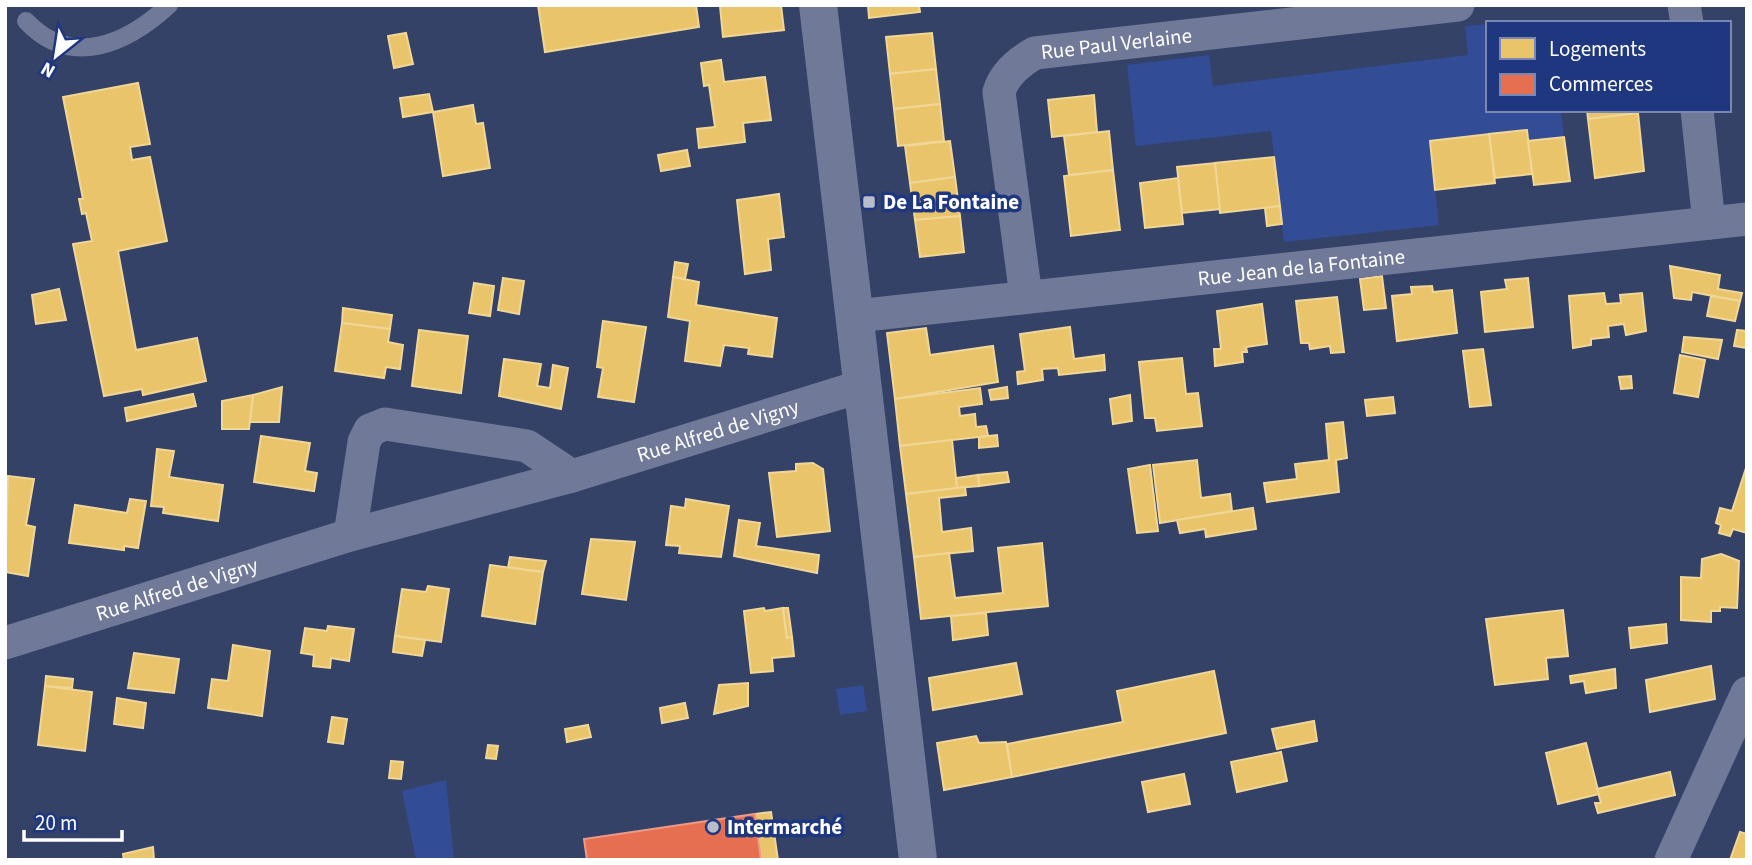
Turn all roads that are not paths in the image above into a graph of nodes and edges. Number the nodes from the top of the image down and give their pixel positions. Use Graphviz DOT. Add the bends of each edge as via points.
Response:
graph roads {
  1 [pos="169,5"];
  2 [pos="818,5"];
  3 [pos="1458,5"];
  4 [pos="26,21"];
  5 [pos="1696,112"];
  6 [pos="1747,219"];
  7 [pos="1709,223"];
  8 [pos="1026,297"];
  9 [pos="856,316"];
  10 [pos="862,386"];
  11 [pos="572,476"];
  12 [pos="350,535"];
  13 [pos="5,642"];
  14 [pos="1743,710"];
  15 [pos="918,860"];
  16 [pos="1671,860"];
  1 -- 4 [label="lane" via="132,33 106,45 79,48 42,38"];
  2 -- 9 [label="street"];
  3 -- 8 [label="street, Rue Paul Verlaine" via="1029,56 1012,70 999,92"];
  5 -- 7 [label="street"];
  6 -- 7 [label="street, Rue Jean de la Fontaine"];
  7 -- 8 [label="street, Rue Jean de la Fontaine"];
  8 -- 9 [label="street, Rue Jean de la Fontaine"];
  9 -- 10 [label="street"];
  10 -- 11 [label="street, Rue Alfred de Vigny"];
  10 -- 15 [label="street"];
  11 -- 12 [label="street, Rue Alfred de Vigny"];
  11 -- 12 [label="street" via="527,446 385,424 370,430 364,442"];
  12 -- 13 [label="street, Rue Alfred de Vigny"];
  14 -- 16 [label="street"];
}
